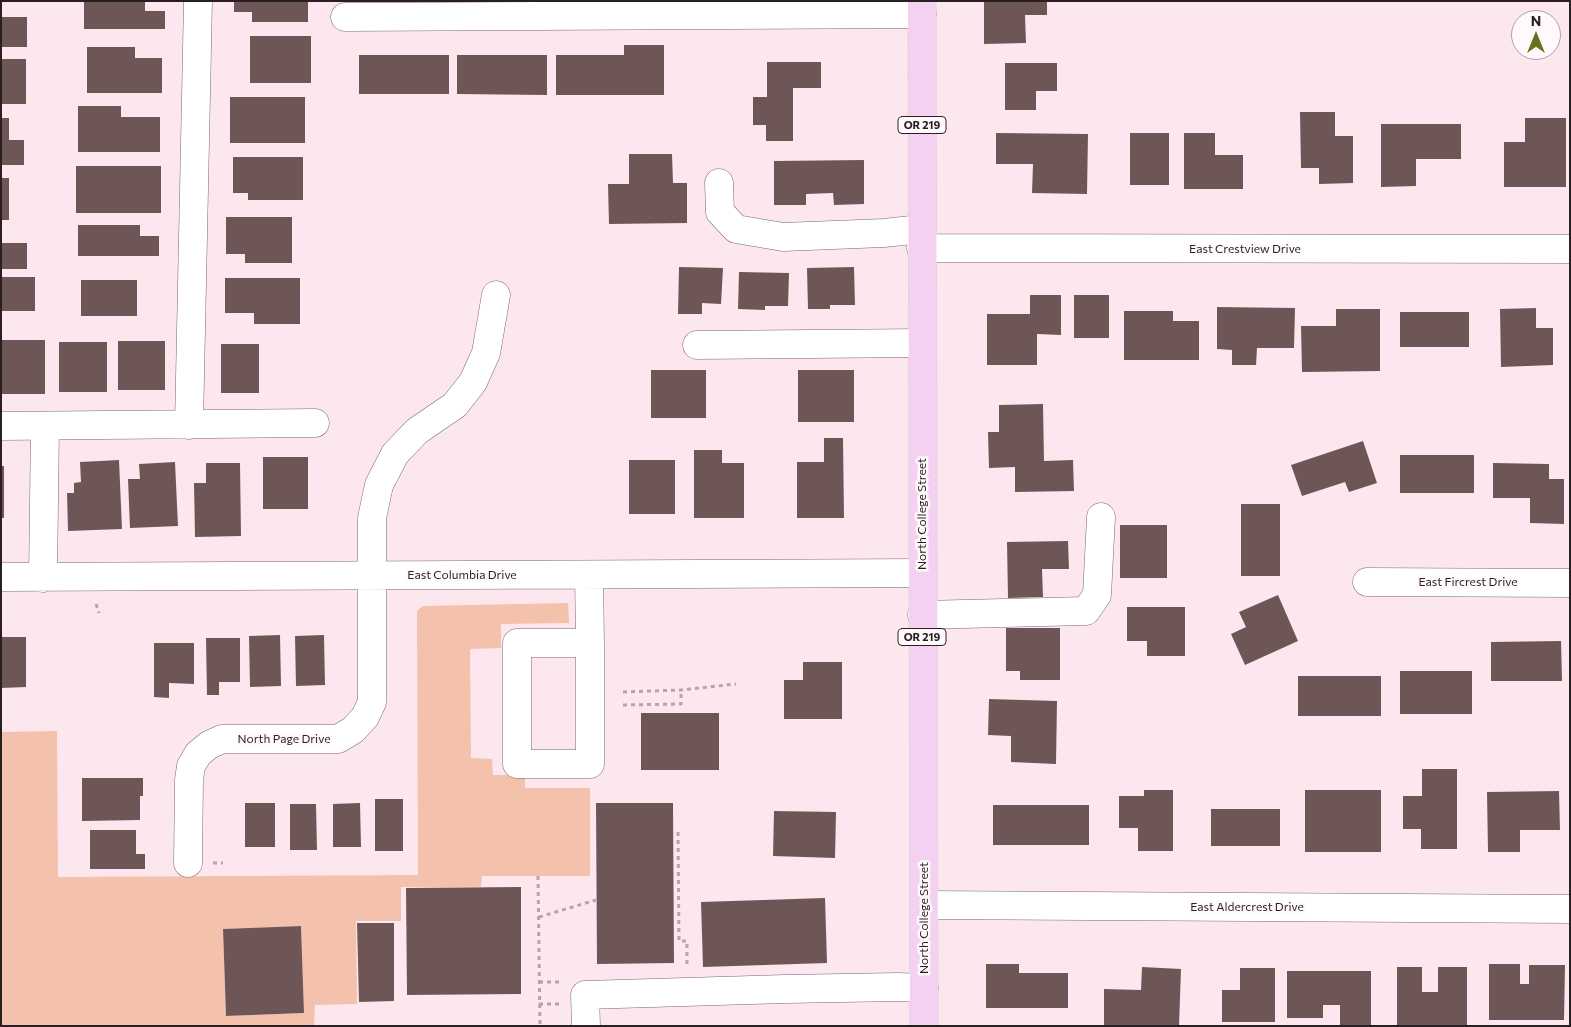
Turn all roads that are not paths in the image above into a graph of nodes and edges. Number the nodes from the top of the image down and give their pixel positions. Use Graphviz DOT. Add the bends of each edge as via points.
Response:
graph roads {
  1 [pos="198,1"];
  2 [pos="922,8"];
  3 [pos="345,17"];
  4 [pos="719,182"];
  5 [pos="921,239"];
  6 [pos="1570,249"];
  7 [pos="496,295"];
  8 [pos="922,343"];
  9 [pos="697,345"];
  10 [pos="315,423"];
  11 [pos="189,425"];
  12 [pos="1,426"];
  13 [pos="45,426"];
  14 [pos="1101,517"];
  15 [pos="922,573"];
  16 [pos="589,574"];
  17 [pos="372,576"];
  18 [pos="1,577"];
  19 [pos="43,578"];
  20 [pos="1367,582"];
  21 [pos="1570,583"];
  22 [pos="922,614"];
  23 [pos="590,643"];
  24 [pos="188,863"];
  25 [pos="924,905"];
  26 [pos="1570,909"];
  27 [pos="924,988"];
  28 [pos="586,1026"];
  29 [pos="924,1026"];
  1 -- 11 [label="street"];
  2 -- 3 [label="street"];
  2 -- 5 [label="main road, North College Street / OR 219"];
  4 -- 5 [label="street, East Crestview Drive" via="720,212 736,229 783,236 884,233"];
  5 -- 6 [label="street, East Crestview Drive"];
  5 -- 8 [label="main road, North College Street / OR 219"];
  7 -- 17 [label="street, North Page Drive" via="486,353 473,382 455,405 417,431 395,454 378,485 372,518"];
  8 -- 9 [label="street"];
  8 -- 15 [label="main road, North College Street / OR 219"];
  10 -- 11 [label="street"];
  11 -- 13 [label="street"];
  12 -- 13 [label="street"];
  13 -- 19 [label="street"];
  14 -- 22 [label="street" via="1097,595 1086,611"];
  15 -- 16 [label="street, East Columbia Drive"];
  15 -- 22 [label="main road, North College Street / OR 219"];
  16 -- 17 [label="street, East Columbia Drive"];
  16 -- 23 [label="street"];
  17 -- 19 [label="street, East Columbia Drive"];
  17 -- 24 [label="street, North Page Drive" via="372,702 365,717 338,739 222,739 198,754 191,766 189,780"];
  18 -- 19 [label="street, East Columbia Drive"];
  20 -- 21 [label="street, East Fircrest Drive"];
  22 -- 25 [label="main road, North College Street / OR 219"];
  23 -- 23 [label="street" via="516,643 516,764 590,764"];
  25 -- 26 [label="street, East Aldercrest Drive"];
  25 -- 27 [label="main road, North College Street / OR 219"];
  27 -- 28 [label="street" via="785,988 585,995"];
  27 -- 29 [label="main road, North College Street / OR 219"];
}
